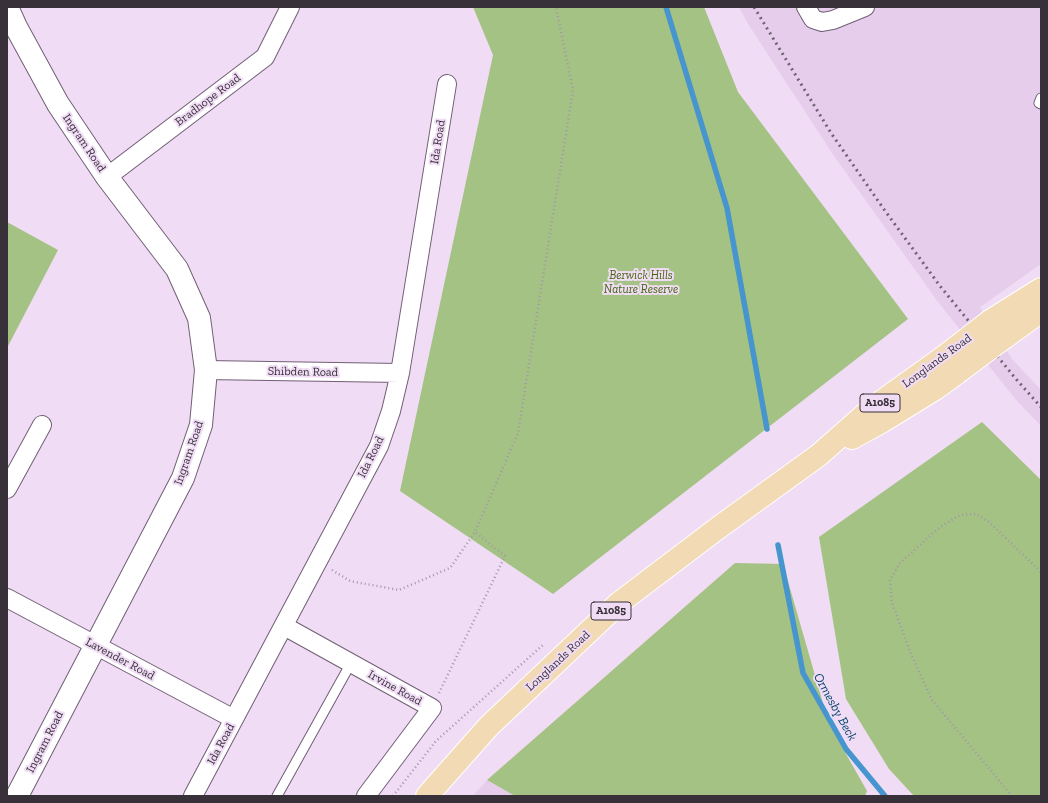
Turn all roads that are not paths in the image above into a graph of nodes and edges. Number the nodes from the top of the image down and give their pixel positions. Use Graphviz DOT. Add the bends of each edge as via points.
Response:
graph roads {
  1 [pos="7,7"];
  2 [pos="290,7"];
  3 [pos="806,7"];
  4 [pos="865,7"];
  5 [pos="447,84"];
  6 [pos="1041,98"];
  7 [pos="1041,104"];
  8 [pos="107,177"];
  9 [pos="1041,289"];
  10 [pos="1041,311"];
  11 [pos="951,364"];
  12 [pos="206,370"];
  13 [pos="400,374"];
  14 [pos="42,425"];
  15 [pos="7,489"];
  16 [pos="7,598"];
  17 [pos="284,626"];
  18 [pos="95,645"];
  19 [pos="351,663"];
  20 [pos="234,720"];
  21 [pos="17,796"];
  22 [pos="193,796"];
  23 [pos="277,796"];
  24 [pos="366,796"];
  25 [pos="427,796"];
  1 -- 8 [label="street, Ingram Road" via="58,104"];
  2 -- 8 [label="street, Bradhope Road" via="265,57"];
  3 -- 4 [label="street" via="813,19 822,22"];
  5 -- 13 [label="street, Ida Road"];
  6 -- 7 [label="lane"];
  8 -- 12 [label="street, Ingram Road" via="177,269 199,318"];
  9 -- 11 [label="main road, Longlands Road / A1085, bridge" via="990,321"];
  10 -- 11 [label="main road, Longlands Road / A1085, bridge" via="1004,338"];
  11 -- 25 [label="main road, Longlands Road / A1085" via="935,389 883,421 819,455 619,603 489,726"];
  12 -- 13 [label="street, Shibden Road"];
  12 -- 18 [label="street, Ingram Road" via="201,425 183,478"];
  13 -- 17 [label="street, Ida Road" via="379,446"];
  14 -- 15 [label="street"];
  16 -- 18 [label="street, Lavender Road"];
  17 -- 19 [label="street, Irvine Road"];
  17 -- 20 [label="street, Ida Road"];
  18 -- 20 [label="street, Lavender Road"];
  18 -- 21 [label="street, Ingram Road"];
  19 -- 23 [label="lane"];
  19 -- 24 [label="street, Irvine Road" via="432,708"];
  20 -- 22 [label="street, Ida Road"];
}
